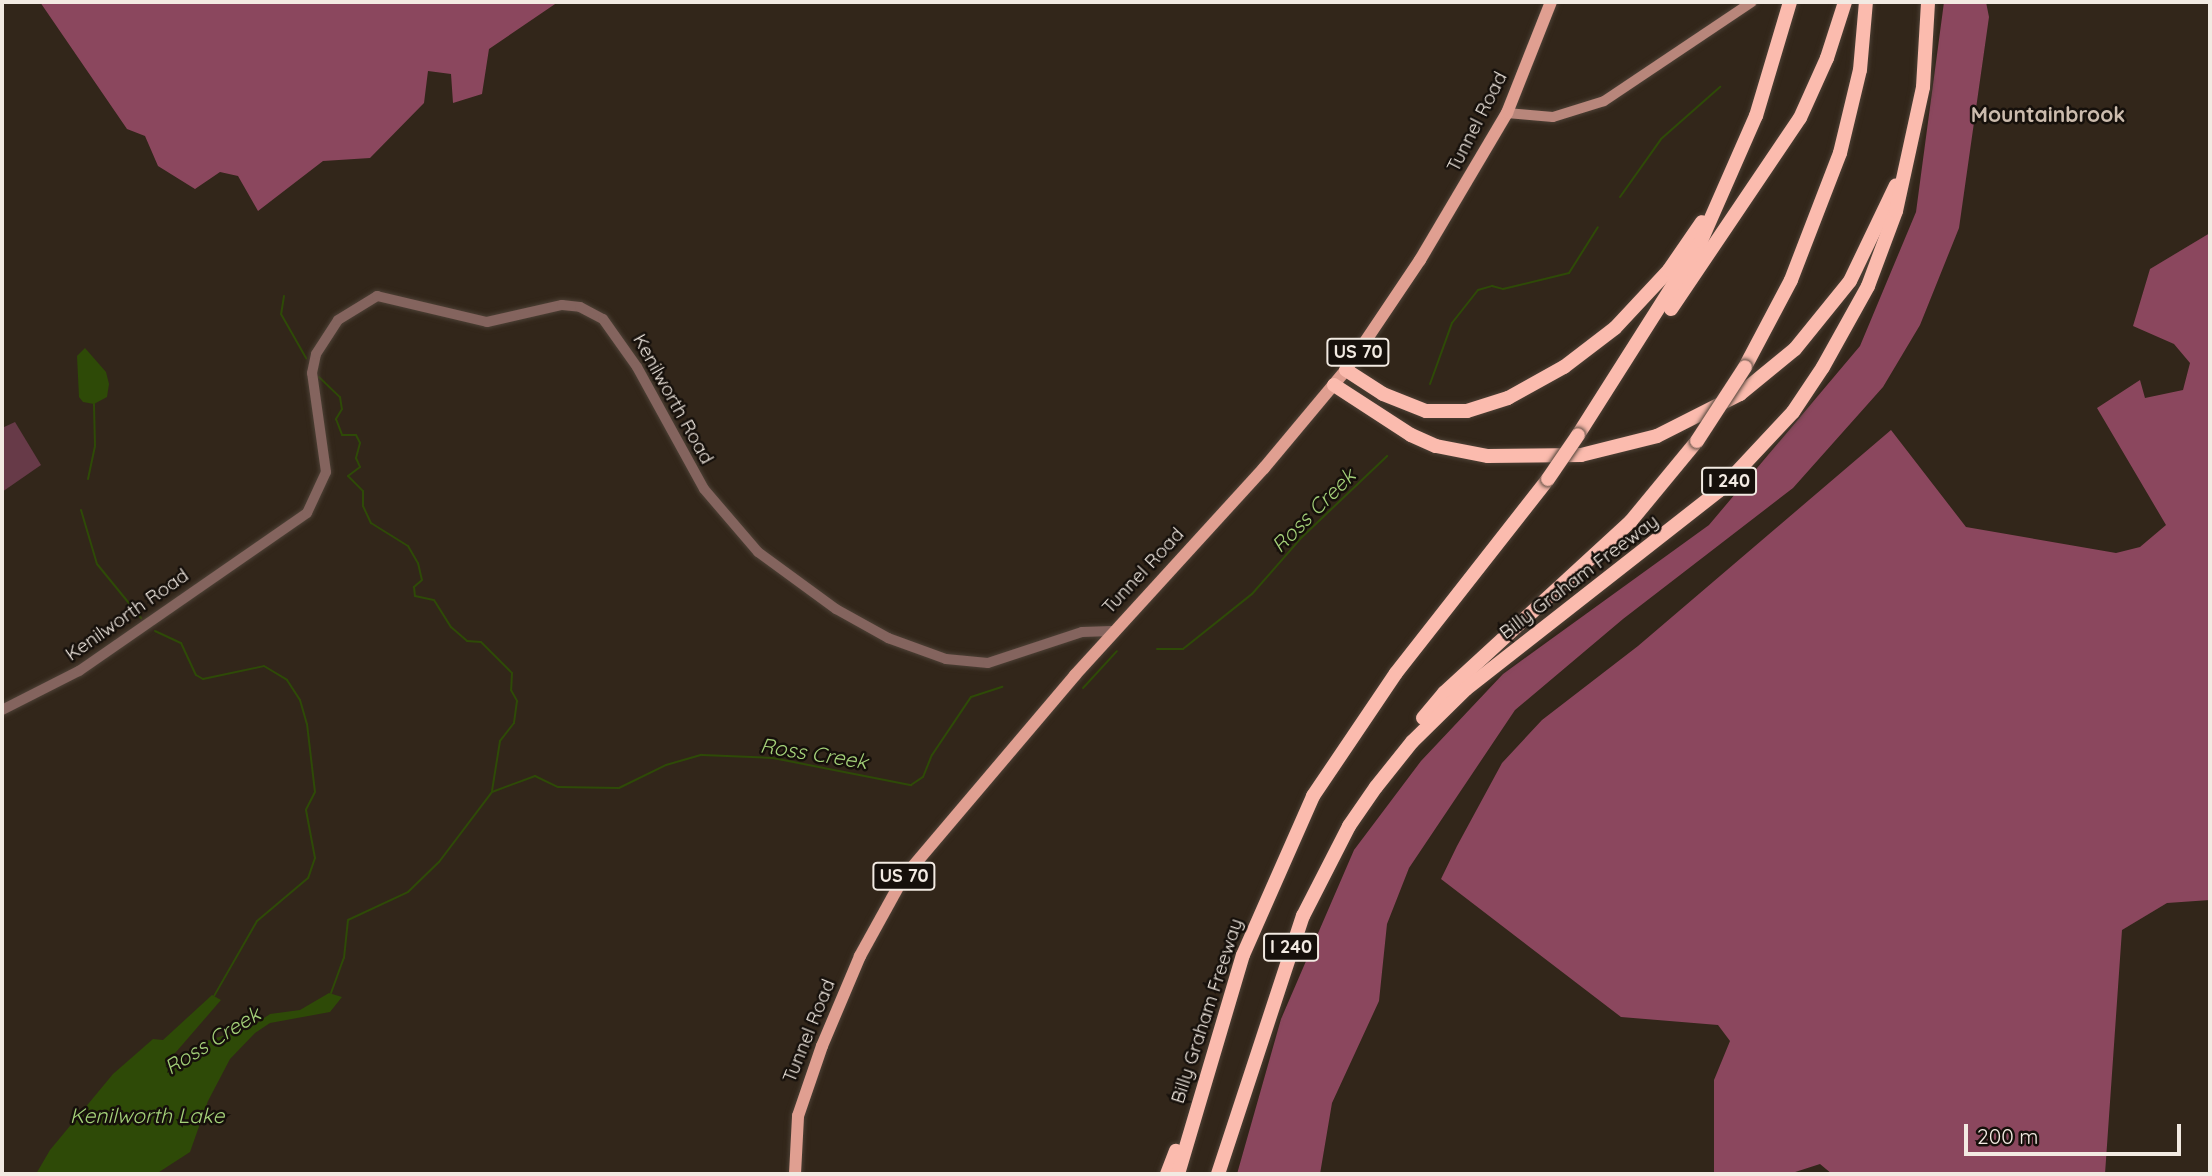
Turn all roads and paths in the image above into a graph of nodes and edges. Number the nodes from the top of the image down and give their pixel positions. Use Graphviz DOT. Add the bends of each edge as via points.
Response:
graph roads {
  1 [pos="1551,2"];
  2 [pos="1752,2"];
  3 [pos="1790,2"];
  4 [pos="1845,2"];
  5 [pos="1866,2"];
  6 [pos="1928,2"];
  7 [pos="1507,113"];
  8 [pos="1915,123"];
  9 [pos="1723,192"];
  10 [pos="1624,369"];
  11 [pos="1346,370"];
  12 [pos="1334,385"];
  13 [pos="1112,632"];
  14 [pos="2,710"];
  15 [pos="1412,742"];
  16 [pos="1190,1129"];
  17 [pos="795,1174"];
  18 [pos="1167,1174"];
  19 [pos="1178,1174"];
  20 [pos="1218,1174"];
  1 -- 7 [label="main road, Tunnel Road / US 70"];
  2 -- 7 [label="main road" via="1604,101 1553,117"];
  3 -- 9 [label="highway, Billy Graham Freeway / I 240" via="1756,116"];
  4 -- 10 [label="highway" via="1800,118 1638,357"];
  5 -- 15 [label="highway, bridge" via="1860,70 1840,153 1791,280 1745,367 1697,440 1597,556 1444,693 1425,715"];
  6 -- 8 [label="highway, Billy Graham Freeway / I 240" via="1923,87"];
  7 -- 11 [label="main road, Tunnel Road / US 70" via="1420,260"];
  8 -- 12 [label="highway" via="1884,214 1840,297 1776,366 1705,415 1614,449 1517,459 1436,446 1391,424"];
  8 -- 15 [label="highway, Billy Graham Freeway / I 240" via="1896,211 1868,286 1793,412 1758,453 1687,520 1493,666"];
  9 -- 10 [label="highway, Billy Graham Freeway / I 240" via="1702,241"];
  9 -- 11 [label="highway" via="1669,270 1615,328 1564,367 1508,398 1467,411 1426,411 1383,394"];
  10 -- 16 [label="highway, Billy Graham Freeway / I 240, bridge" via="1548,479 1396,673 1313,796 1243,955"];
  11 -- 12 [label="main road, Tunnel Road / US 70"];
  12 -- 13 [label="main road, Tunnel Road / US 70"];
  13 -- 14 [label="street, Kenilworth Road" via="1097,626 998,662 978,663 946,659 888,638 836,609 758,552 704,489 637,367 603,319 580,307 562,305 487,322 377,296 338,320 316,354 312,373 326,472 307,513 79,671"];
  13 -- 17 [label="main road, Tunnel Road / US 70" via="903,878 860,957 805,1093 795,1137"];
  15 -- 20 [label="highway, Billy Graham Freeway / I 240" via="1349,826 1303,916"];
  16 -- 18 [label="highway"];
  16 -- 19 [label="highway, Billy Graham Freeway / I 240"];
}
